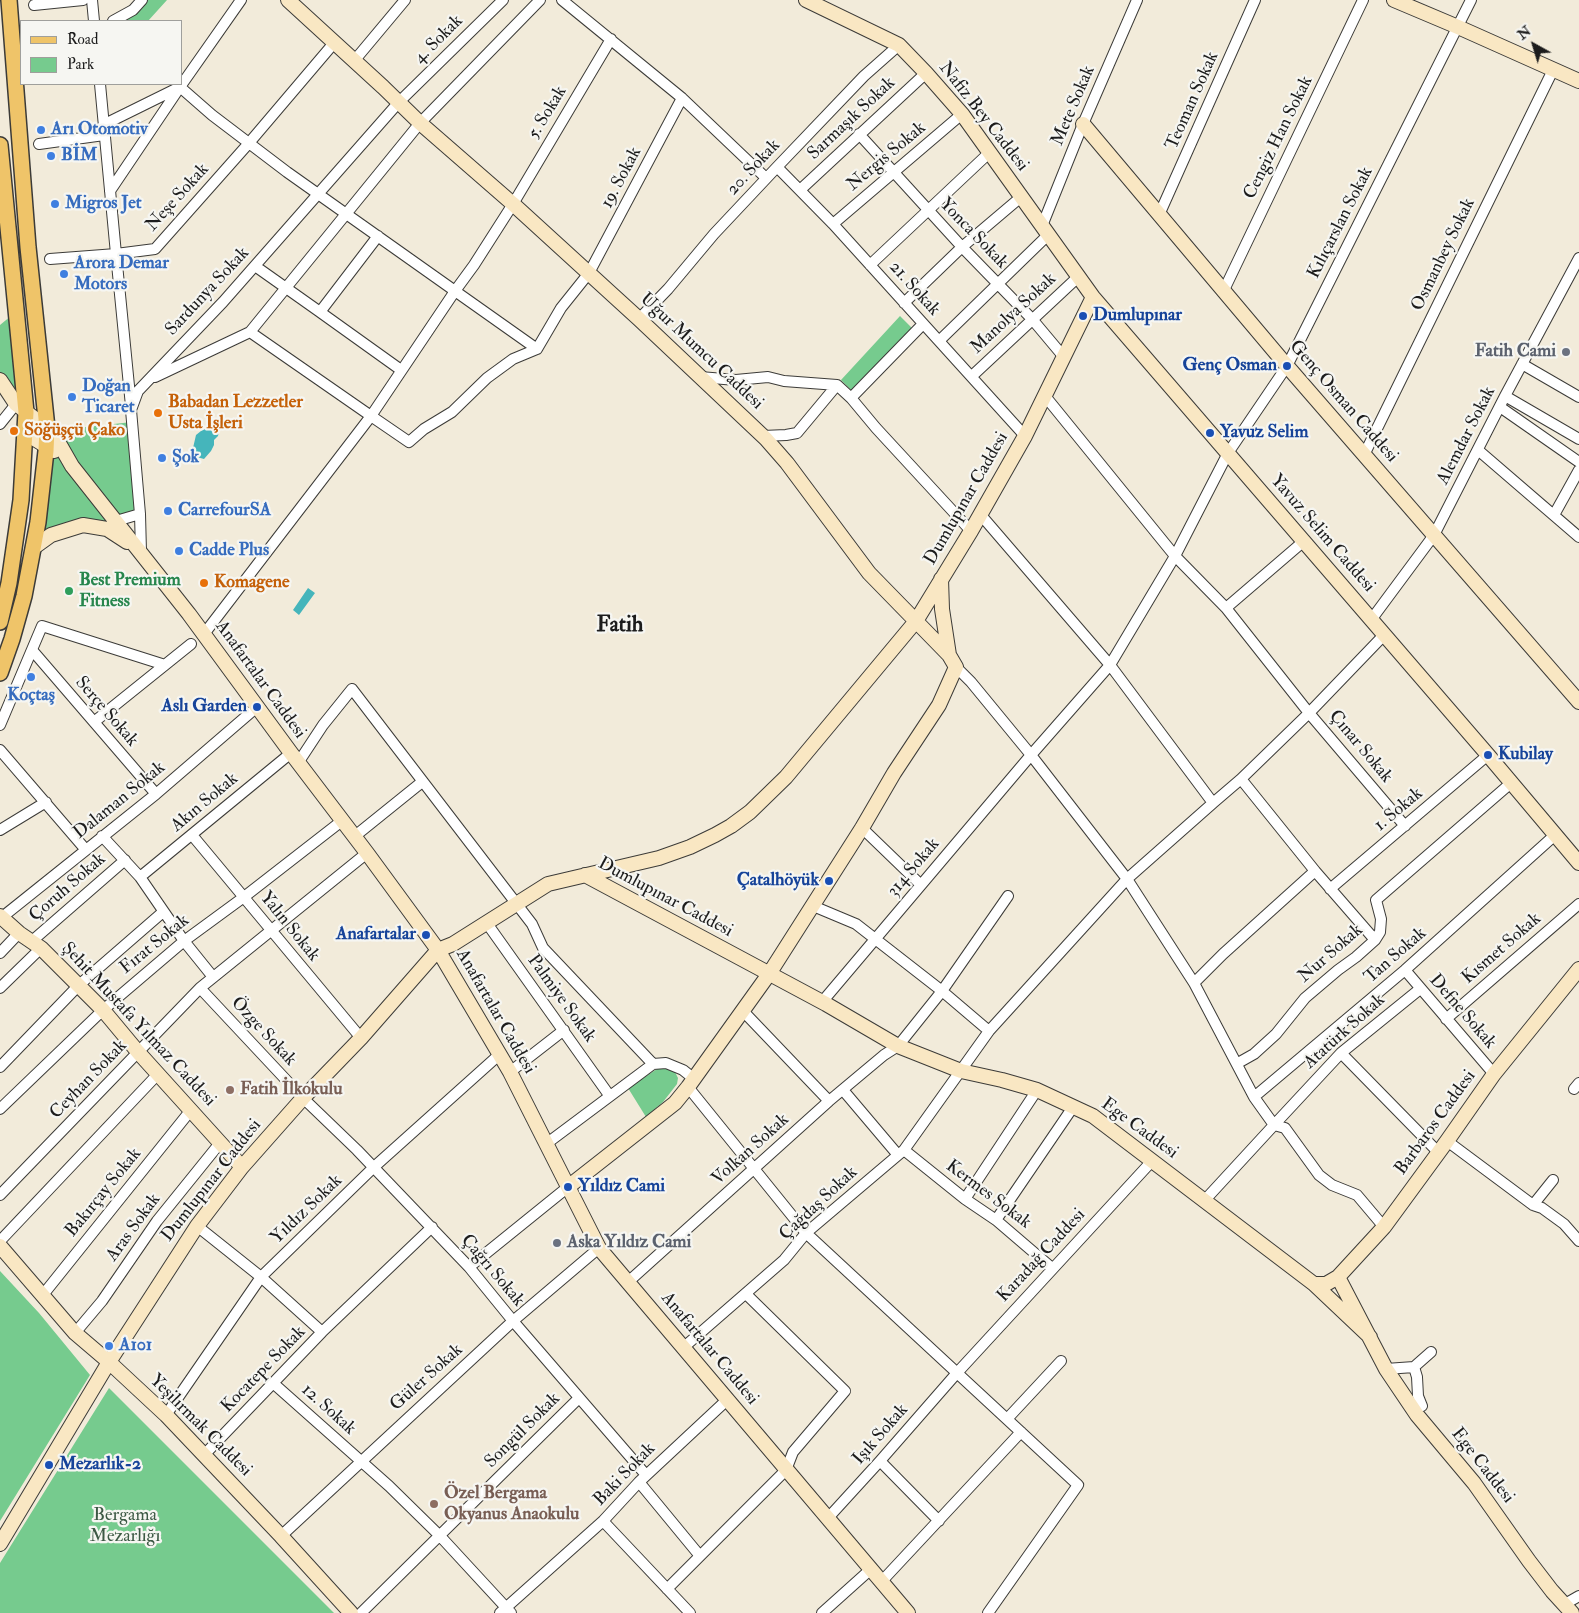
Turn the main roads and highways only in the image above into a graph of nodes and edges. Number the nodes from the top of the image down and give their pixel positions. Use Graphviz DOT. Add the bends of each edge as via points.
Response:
graph roads {
  1 [pos="9,0"];
  2 [pos="0,145"];
  3 [pos="4,585"];
  4 [pos="0,622"];
  5 [pos="0,673"];
  1 -- 5 [label="main road" via="28,246 47,428 38,522 24,596"];
  2 -- 3 [label="main road" via="25,433 21,500"];
  3 -- 4 [label="main road"];
}
